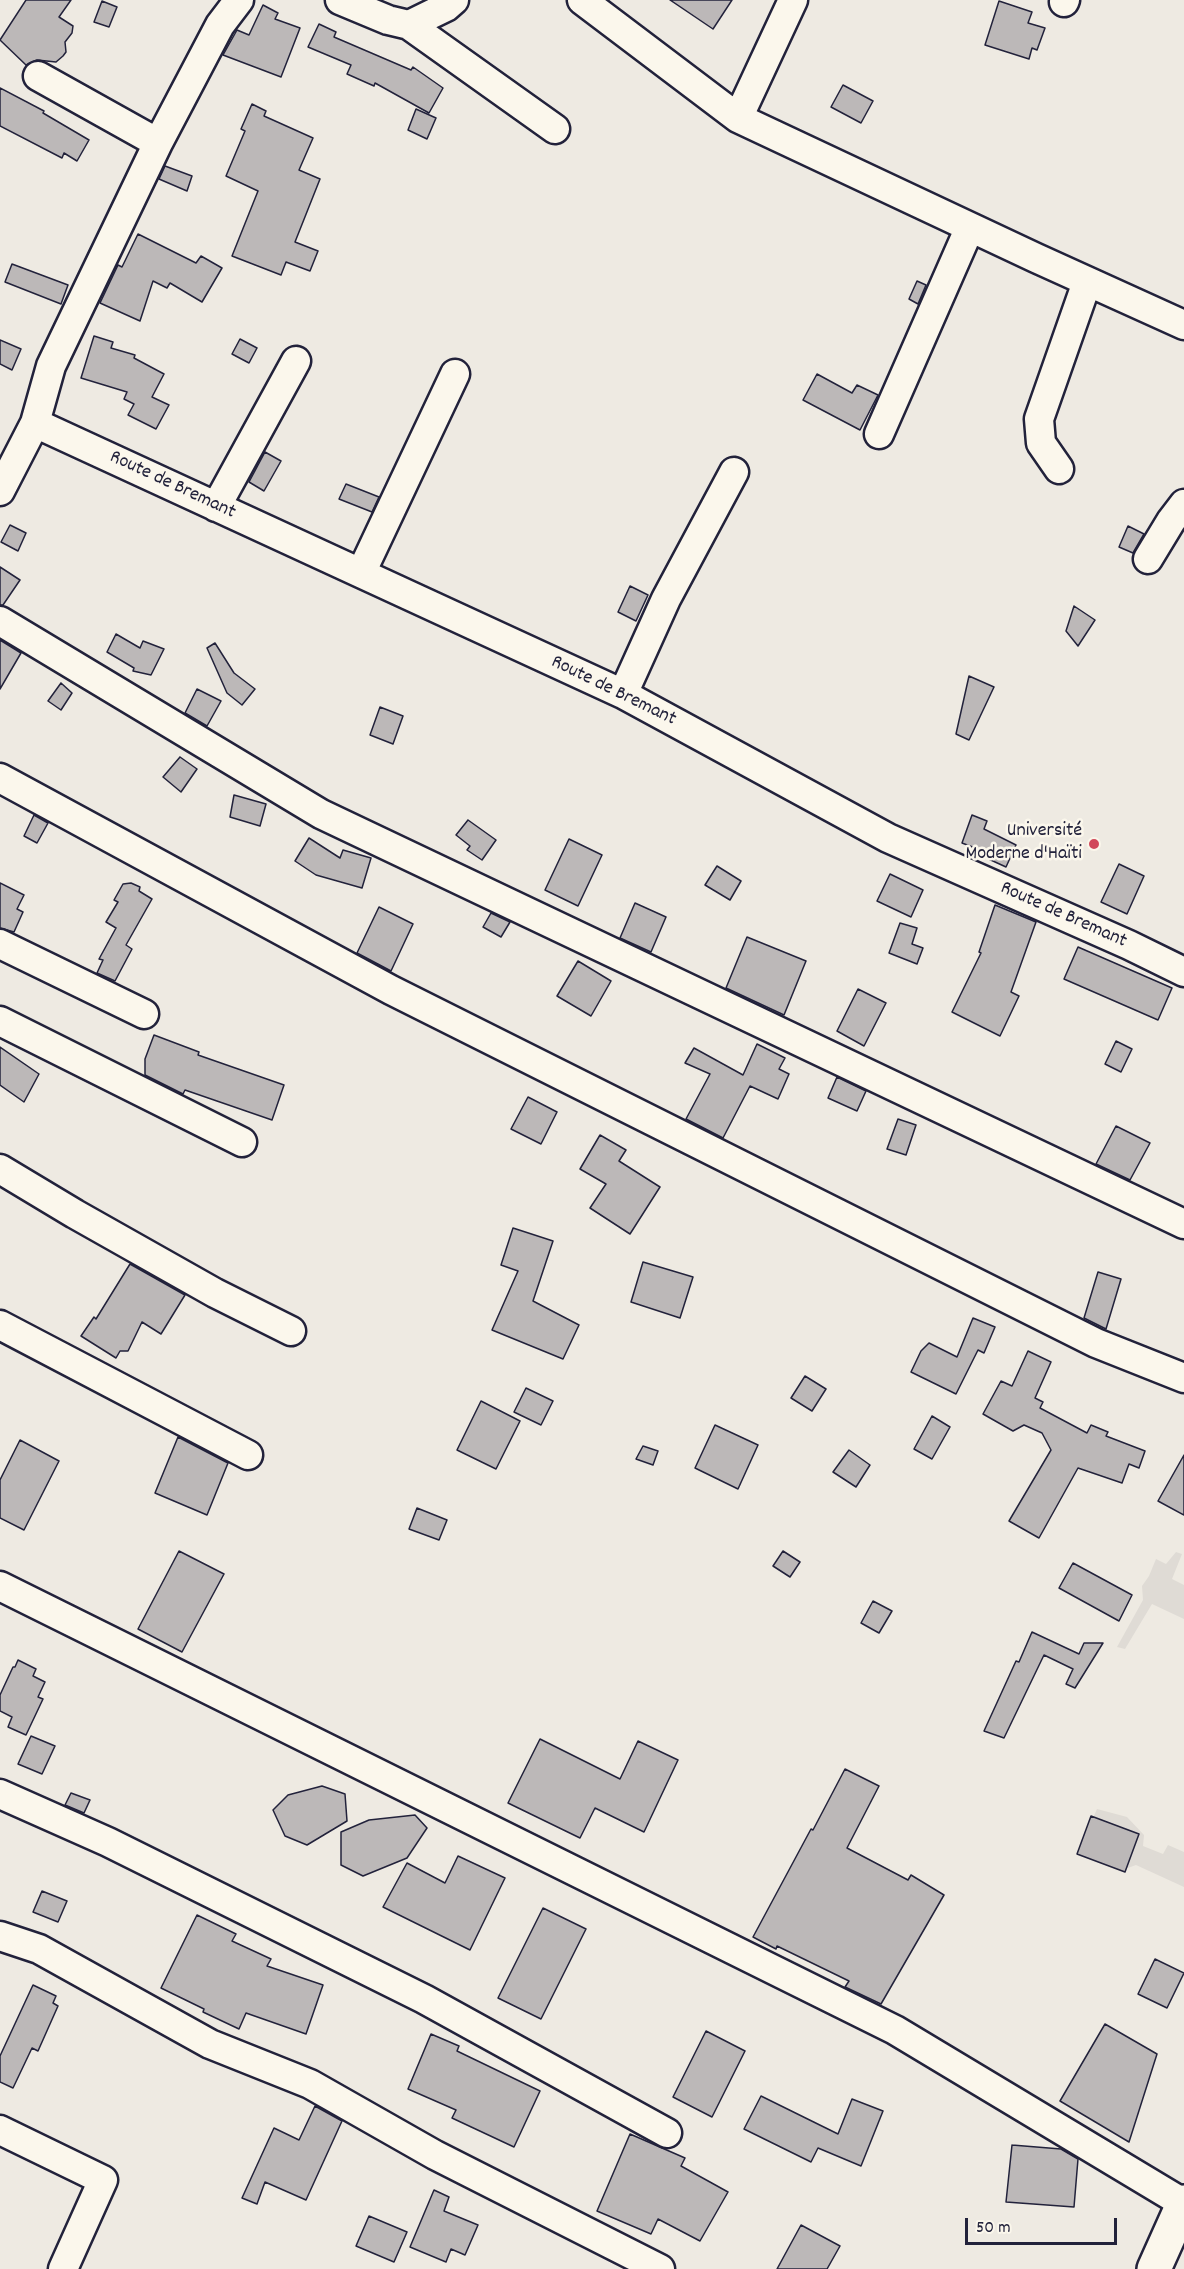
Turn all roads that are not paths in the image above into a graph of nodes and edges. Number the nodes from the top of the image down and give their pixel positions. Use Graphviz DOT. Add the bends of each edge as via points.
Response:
graph roads {
  1 [pos="239,0"];
  2 [pos="340,0"];
  3 [pos="454,0"];
  4 [pos="582,0"];
  5 [pos="794,0"];
  6 [pos="410,25"];
  7 [pos="38,76"];
  8 [pos="738,118"];
  9 [pos="555,129"];
  10 [pos="158,143"];
  11 [pos="970,227"];
  12 [pos="1088,282"];
  13 [pos="1184,325"];
  14 [pos="296,361"];
  15 [pos="455,374"];
  16 [pos="35,423"];
  17 [pos="879,434"];
  18 [pos="1059,469"];
  19 [pos="734,472"];
  20 [pos="0,491"];
  21 [pos="1184,504"];
  22 [pos="216,507"];
  23 [pos="1148,559"];
  24 [pos="361,573"];
  25 [pos="0,621"];
  26 [pos="623,694"];
  27 [pos="0,778"];
  28 [pos="0,944"];
  29 [pos="1184,972"];
  30 [pos="144,1014"];
  31 [pos="0,1021"];
  32 [pos="242,1142"];
  33 [pos="0,1169"];
  34 [pos="1184,1224"];
  35 [pos="0,1325"];
  36 [pos="291,1331"];
  37 [pos="1184,1378"];
  38 [pos="248,1455"];
  39 [pos="0,1586"];
  40 [pos="0,1794"];
  41 [pos="0,1936"];
  42 [pos="0,2130"];
  43 [pos="667,2133"];
  44 [pos="1184,2202"];
  45 [pos="63,2269"];
  46 [pos="660,2269"];
  47 [pos="1154,2269"];
  1 -- 10 [label="street" via="220,25"];
  2 -- 6 [label="street"];
  3 -- 6 [label="street"];
  4 -- 8 [label="street"];
  5 -- 8 [label="street"];
  6 -- 9 [label="street"];
  7 -- 10 [label="street"];
  8 -- 11 [label="street"];
  10 -- 16 [label="street" via="51,366"];
  11 -- 12 [label="street"];
  11 -- 17 [label="street"];
  12 -- 13 [label="street"];
  12 -- 18 [label="street" via="1039,419 1041,444"];
  14 -- 22 [label="street"];
  15 -- 24 [label="street"];
  16 -- 20 [label="street"];
  16 -- 22 [label="street, Route de Bremant"];
  19 -- 26 [label="street" via="666,599"];
  21 -- 23 [label="street"];
  22 -- 24 [label="street, Route de Bremant"];
  24 -- 26 [label="street, Route de Bremant"];
  25 -- 34 [label="street" via="321,814"];
  26 -- 29 [label="street, Route de Bremant" via="888,838"];
  27 -- 37 [label="street" via="402,995 1096,1343"];
  28 -- 30 [label="street"];
  31 -- 32 [label="street"];
  33 -- 36 [label="street" via="215,1293"];
  35 -- 38 [label="street"];
  39 -- 44 [label="street" via="895,2030"];
  40 -- 43 [label="street" via="108,1842 424,1999"];
  41 -- 46 [label="street" via="39,1949 210,2044 310,2084 435,2155"];
  42 -- 45 [label="street" via="103,2180"];
  44 -- 47 [label="main road"];
}
